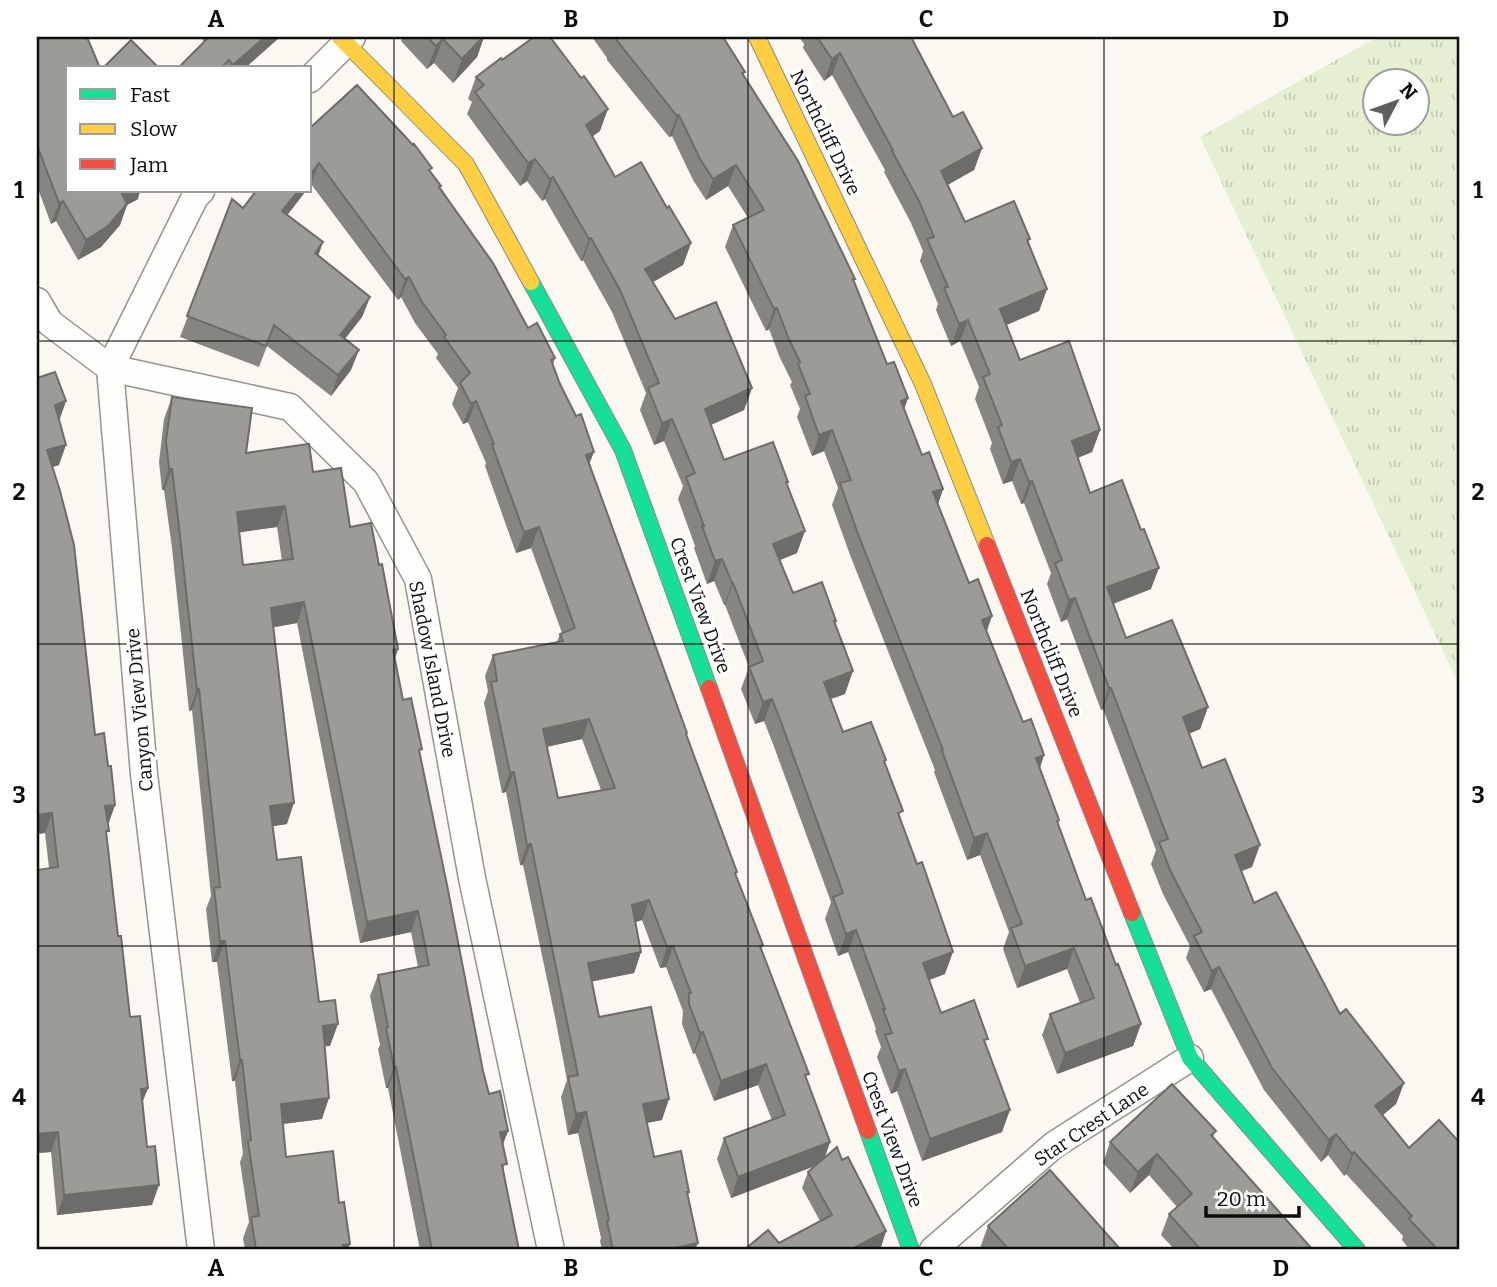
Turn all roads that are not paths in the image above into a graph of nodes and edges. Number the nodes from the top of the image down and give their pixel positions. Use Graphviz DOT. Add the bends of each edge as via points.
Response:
graph roads {
  1 [pos="757,37"];
  2 [pos="346,39"];
  3 [pos="312,77"];
  4 [pos="200,192"];
  5 [pos="37,301"];
  6 [pos="110,368"];
  7 [pos="1189,1058"];
  8 [pos="201,1250"];
  9 [pos="551,1250"];
  10 [pos="911,1250"];
  11 [pos="933,1250"];
  12 [pos="1357,1250"];
  1 -- 7 [label="street, Northcliff Drive" via="923,384"];
  2 -- 3 [label="street"];
  2 -- 10 [label="street, Crest View Drive" via="466,164 623,450"];
  4 -- 6 [label="street"];
  5 -- 6 [label="street, Shadow Island Drive" via="50,323"];
  6 -- 8 [label="street, Canyon View Drive" via="144,774"];
  6 -- 9 [label="street, Shadow Island Drive" via="290,407 366,482 418,579 472,878"];
  7 -- 11 [label="street, Star Crest Lane" via="1054,1145"];
  7 -- 12 [label="street, Northcliff Drive"];
}
